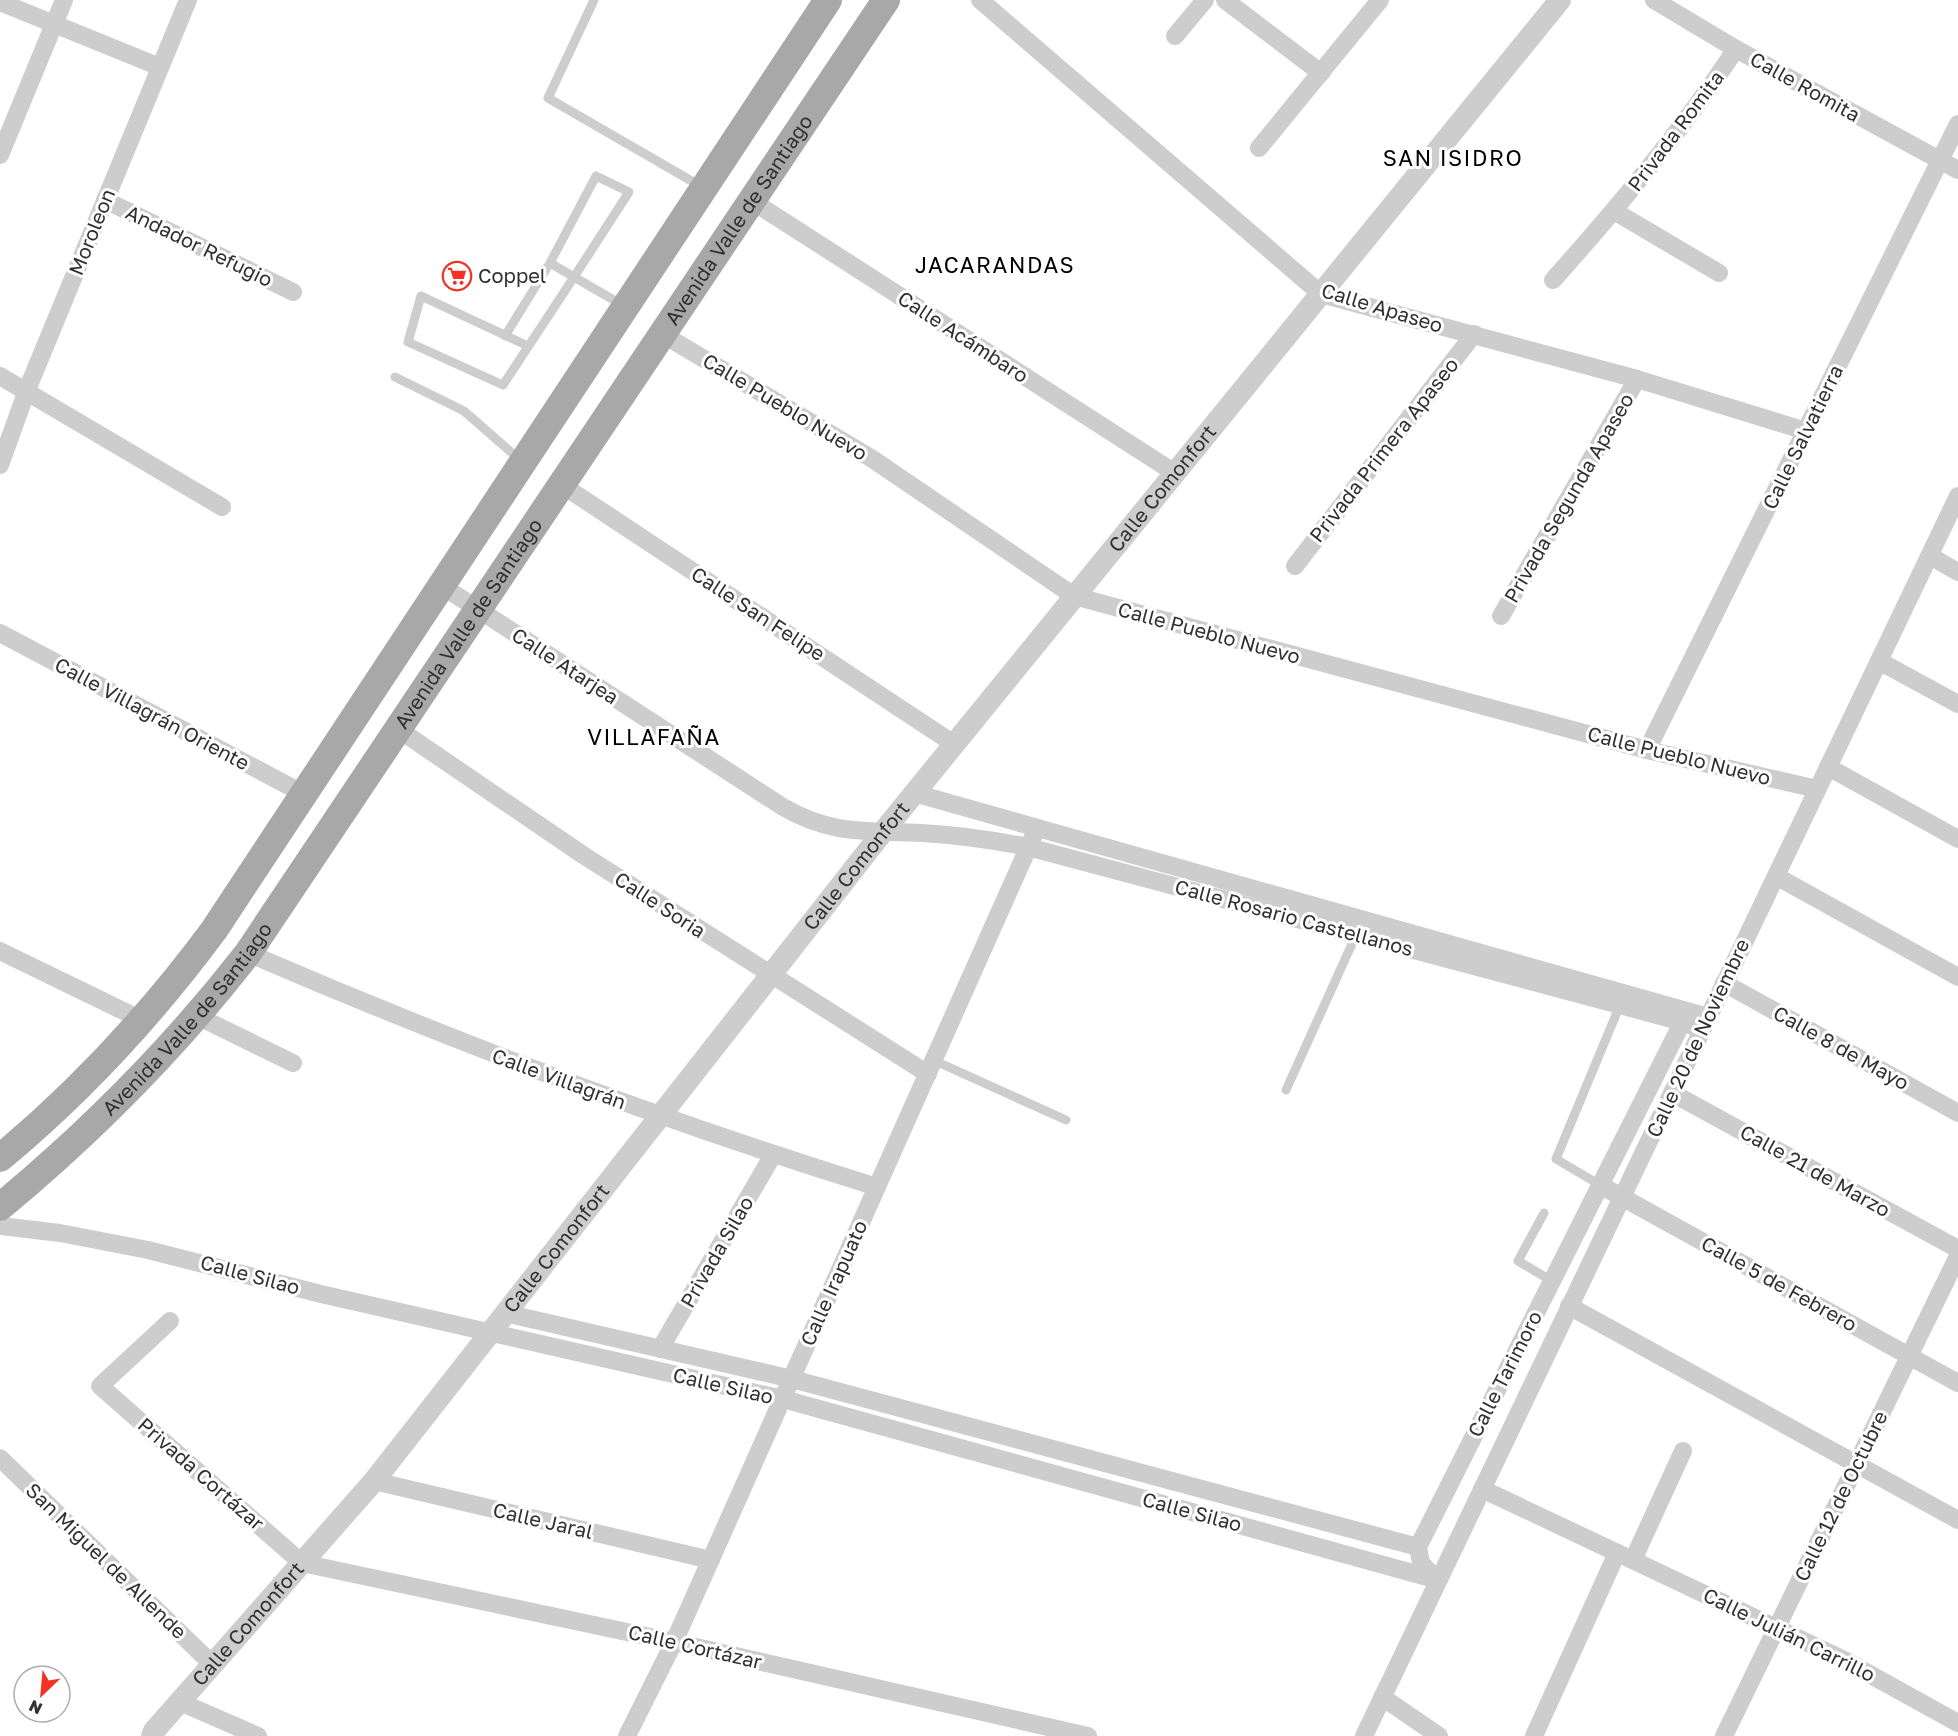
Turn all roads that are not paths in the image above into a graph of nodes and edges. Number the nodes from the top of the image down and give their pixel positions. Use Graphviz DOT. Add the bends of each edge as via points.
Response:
graph roads {
  1 [pos="64,0"];
  2 [pos="188,0"];
  3 [pos="594,0"];
  4 [pos="828,0"];
  5 [pos="886,0"];
  6 [pos="980,0"];
  7 [pos="1206,0"];
  8 [pos="1225,0"];
  9 [pos="1380,0"];
  10 [pos="1560,0"];
  11 [pos="1654,0"];
  12 [pos="0,2"];
  13 [pos="54,24"];
  14 [pos="1175,36"];
  15 [pos="1736,49"];
  16 [pos="160,67"];
  17 [pos="1321,73"];
  18 [pos="1958,124"];
  19 [pos="1259,148"];
  20 [pos="0,155"];
  21 [pos="1940,160"];
  22 [pos="1958,170"];
  23 [pos="704,188"];
  24 [pos="105,200"];
  25 [pos="752,201"];
  26 [pos="1614,211"];
  27 [pos="550,263"];
  28 [pos="1719,273"];
  29 [pos="574,277"];
  30 [pos="1553,280"];
  31 [pos="293,292"];
  32 [pos="1321,294"];
  33 [pos="625,308"];
  34 [pos="663,334"];
  35 [pos="1474,334"];
  36 [pos="505,336"];
  37 [pos="528,346"];
  38 [pos="0,376"];
  39 [pos="395,377"];
  40 [pos="1637,379"];
  41 [pos="27,390"];
  42 [pos="1806,431"];
  43 [pos="523,463"];
  44 [pos="0,465"];
  45 [pos="1174,473"];
  46 [pos="562,485"];
  47 [pos="1958,496"];
  48 [pos="222,507"];
  49 [pos="1930,556"];
  50 [pos="1295,566"];
  51 [pos="1958,572"];
  52 [pos="441,586"];
  53 [pos="1074,596"];
  54 [pos="478,610"];
  55 [pos="1501,616"];
  56 [pos="0,633"];
  57 [pos="1879,661"];
  58 [pos="1958,704"];
  59 [pos="398,729"];
  60 [pos="954,744"];
  61 [pos="1647,750"];
  62 [pos="1828,767"];
  63 [pos="1817,789"];
  64 [pos="914,793"];
  65 [pos="304,794"];
  66 [pos="1037,828"];
  67 [pos="882,833"];
  68 [pos="1958,839"];
  69 [pos="1028,847"];
  70 [pos="1776,876"];
  71 [pos="1356,935"];
  72 [pos="0,951"];
  73 [pos="248,953"];
  74 [pos="769,975"];
  75 [pos="1958,977"];
  76 [pos="1725,983"];
  77 [pos="1620,1005"];
  78 [pos="1686,1016"];
  79 [pos="198,1017"];
  80 [pos="144,1021"];
  81 [pos="1705,1024"];
  82 [pos="293,1063"];
  83 [pos="930,1067"];
  84 [pos="1286,1090"];
  85 [pos="1672,1093"];
  86 [pos="1958,1113"];
  87 [pos="659,1116"];
  88 [pos="1066,1120"];
  89 [pos="773,1155"];
  90 [pos="0,1158"];
  91 [pos="1600,1185"];
  92 [pos="877,1187"];
  93 [pos="1623,1197"];
  94 [pos="0,1206"];
  95 [pos="1544,1213"];
  96 [pos="0,1226"];
  97 [pos="1958,1250"];
  98 [pos="1958,1256"];
  99 [pos="1552,1281"];
  100 [pos="1569,1306"];
  101 [pos="505,1313"];
  102 [pos="170,1321"];
  103 [pos="489,1333"];
  104 [pos="660,1349"];
  105 [pos="1909,1356"];
  106 [pos="792,1379"];
  107 [pos="1958,1383"];
  108 [pos="783,1399"];
  109 [pos="1683,1451"];
  110 [pos="0,1458"];
  111 [pos="1857,1464"];
  112 [pos="374,1481"];
  113 [pos="1482,1489"];
  114 [pos="1958,1520"];
  115 [pos="1418,1547"];
  116 [pos="1625,1557"];
  117 [pos="711,1560"];
  118 [pos="302,1563"];
  119 [pos="1438,1580"];
  120 [pos="1776,1629"];
  121 [pos="674,1642"];
  122 [pos="213,1665"];
  123 [pos="1382,1697"];
  124 [pos="180,1702"];
  125 [pos="1958,1723"];
  126 [pos="147,1734"];
  127 [pos="253,1735"];
  128 [pos="627,1736"];
  129 [pos="1088,1736"];
  130 [pos="1364,1736"];
  131 [pos="1439,1736"];
  132 [pos="1534,1736"];
  133 [pos="1724,1736"];
  1 -- 13 [label="street"];
  2 -- 16 [label="street, Moroleon"];
  3 -- 23 [label="lane" via="548,98"];
  4 -- 23 [label="main road, Avenida Valle de Santiago"];
  5 -- 25 [label="main road, Avenida Valle de Santiago"];
  6 -- 32 [label="street, Calle Apaseo"];
  7 -- 14 [label="street"];
  8 -- 17 [label="street"];
  9 -- 17 [label="street"];
  10 -- 32 [label="street, Calle Comonfort"];
  11 -- 15 [label="street, Calle Romita"];
  12 -- 13 [label="street"];
  13 -- 16 [label="street"];
  13 -- 20 [label="street"];
  15 -- 21 [label="street, Calle Romita"];
  15 -- 26 [label="street, Privada Romita" via="1689,120"];
  16 -- 24 [label="street, Moroleon"];
  17 -- 19 [label="street"];
  18 -- 21 [label="street, Calle Salvatierra"];
  21 -- 22 [label="street, Calle Romita"];
  21 -- 42 [label="street, Calle Salvatierra"];
  23 -- 33 [label="main road, Avenida Valle de Santiago"];
  24 -- 31 [label="street, Andador Refugio"];
  24 -- 41 [label="street, Moroleon"];
  25 -- 34 [label="main road, Avenida Valle de Santiago"];
  25 -- 45 [label="street, Calle Acámbaro"];
  26 -- 28 [label="street, Privada Romita"];
  26 -- 30 [label="street, Privada Romita"];
  27 -- 29 [label="lane"];
  27 -- 29 [label="lane" via="596,176 629,192"];
  27 -- 36 [label="lane"];
  29 -- 33 [label="lane"];
  29 -- 37 [label="lane"];
  32 -- 35 [label="street, Calle Apaseo"];
  32 -- 45 [label="street, Calle Comonfort"];
  33 -- 43 [label="main road, Avenida Valle de Santiago"];
  34 -- 46 [label="main road, Avenida Valle de Santiago"];
  34 -- 53 [label="street, Calle Pueblo Nuevo" via="871,458"];
  35 -- 40 [label="street, Calle Apaseo"];
  35 -- 50 [label="street, Privada Primera Apaseo"];
  36 -- 37 [label="lane"];
  36 -- 37 [label="lane" via="421,296 408,342 503,385"];
  38 -- 41 [label="street"];
  39 -- 43 [label="lane" via="464,411"];
  40 -- 42 [label="street, Calle Apaseo"];
  40 -- 55 [label="street, Privada Segunda Apaseo"];
  41 -- 44 [label="street, Moroleon"];
  41 -- 48 [label="street"];
  42 -- 61 [label="street, Calle Salvatierra"];
  43 -- 52 [label="main road, Avenida Valle de Santiago"];
  45 -- 53 [label="street, Calle Comonfort"];
  46 -- 54 [label="main road, Avenida Valle de Santiago"];
  46 -- 60 [label="street, Calle San Felipe"];
  47 -- 49 [label="street, Calle 20 de Noviembre"];
  49 -- 51 [label="street"];
  49 -- 57 [label="street, Calle 20 de Noviembre"];
  52 -- 54 [label="street, Calle Atarjea"];
  52 -- 65 [label="main road, Avenida Valle de Santiago"];
  53 -- 60 [label="street, Calle Comonfort"];
  53 -- 61 [label="street, Calle Pueblo Nuevo"];
  54 -- 59 [label="main road, Avenida Valle de Santiago"];
  54 -- 67 [label="street, Calle Atarjea" via="801,817 841,830"];
  56 -- 65 [label="street, Calle Villagrán Oriente"];
  57 -- 58 [label="street"];
  57 -- 62 [label="street, Calle 20 de Noviembre"];
  59 -- 73 [label="main road, Avenida Valle de Santiago"];
  59 -- 74 [label="street, Calle Soria"];
  60 -- 64 [label="street, Calle Comonfort"];
  61 -- 63 [label="street, Calle Pueblo Nuevo"];
  62 -- 63 [label="street, Calle 20 de Noviembre"];
  62 -- 68 [label="street"];
  63 -- 70 [label="street, Calle 20 de Noviembre"];
  64 -- 66 [label="street, Calle Rosario Castellanos"];
  64 -- 67 [label="street, Calle Comonfort"];
  65 -- 80 [label="main road, Avenida Valle de Santiago" via="214,930"];
  66 -- 69 [label="street, Calle Irapuato"];
  66 -- 78 [label="street, Calle Rosario Castellanos"];
  67 -- 69 [label="street, Calle Rosario Castellanos" via="956,835"];
  67 -- 74 [label="street, Calle Comonfort"];
  69 -- 71 [label="street, Calle Rosario Castellanos"];
  69 -- 83 [label="street, Calle Irapuato"];
  70 -- 75 [label="street"];
  70 -- 76 [label="street, Calle 20 de Noviembre"];
  71 -- 77 [label="street, Calle Rosario Castellanos"];
  71 -- 84 [label="lane"];
  72 -- 80 [label="street"];
  73 -- 79 [label="main road, Avenida Valle de Santiago"];
  73 -- 87 [label="street, Calle Villagrán" via="520,1066"];
  74 -- 83 [label="street, Calle Soria"];
  74 -- 87 [label="street, Calle Comonfort"];
  76 -- 81 [label="street, Calle 20 de Noviembre"];
  76 -- 86 [label="street, Calle 8 de Mayo"];
  77 -- 78 [label="street, Calle Rosario Castellanos"];
  77 -- 91 [label="lane" via="1556,1159"];
  78 -- 81 [label="street, Calle Rosario Castellanos"];
  78 -- 91 [label="street, Calle Tarimoro"];
  79 -- 82 [label="street"];
  79 -- 94 [label="main road, Avenida Valle de Santiago" via="123,1098"];
  80 -- 90 [label="main road, Avenida Valle de Santiago" via="71,1096"];
  81 -- 85 [label="street, Calle 20 de Noviembre"];
  83 -- 88 [label="lane"];
  83 -- 92 [label="street, Calle Irapuato"];
  85 -- 93 [label="street, Calle 20 de Noviembre"];
  85 -- 97 [label="street, Calle 21 de Marzo"];
  87 -- 89 [label="street, Calle Villagrán"];
  87 -- 101 [label="street, Calle Comonfort"];
  89 -- 92 [label="street, Calle Villagrán"];
  89 -- 104 [label="street, Privada Silao"];
  91 -- 93 [label="street, Calle 5 de Febrero"];
  91 -- 99 [label="street, Calle Tarimoro"];
  92 -- 106 [label="street, Calle Irapuato"];
  93 -- 100 [label="street, Calle 20 de Noviembre"];
  93 -- 105 [label="street, Calle 5 de Febrero"];
  95 -- 99 [label="lane" via="1518,1261"];
  96 -- 103 [label="street, Calle Silao" via="148,1250"];
  98 -- 105 [label="street, Calle 12 de Octubre"];
  99 -- 115 [label="street, Calle Tarimoro"];
  100 -- 111 [label="street"];
  100 -- 113 [label="street, Calle 20 de Noviembre"];
  101 -- 103 [label="street, Calle Comonfort"];
  101 -- 104 [label="street, Calle Silao"];
  102 -- 118 [label="street, Privada Cortázar" via="100,1386"];
  103 -- 108 [label="street, Calle Silao"];
  103 -- 112 [label="street, Calle Comonfort"];
  104 -- 106 [label="street, Calle Silao"];
  105 -- 107 [label="street, Calle 5 de Febrero"];
  105 -- 111 [label="street, Calle 12 de Octubre"];
  106 -- 108 [label="street, Calle Irapuato"];
  106 -- 115 [label="street, Calle Silao"];
  108 -- 117 [label="street, Calle Irapuato"];
  108 -- 119 [label="street, Calle Silao"];
  109 -- 116 [label="street"];
  110 -- 122 [label="street, San Miguel de Allende"];
  111 -- 114 [label="street"];
  111 -- 120 [label="street, Calle 12 de Octubre"];
  112 -- 117 [label="street, Calle Jaral"];
  112 -- 118 [label="street, Calle Comonfort"];
  113 -- 116 [label="street, Calle Julián Carrillo"];
  113 -- 119 [label="street, Calle 20 de Noviembre"];
  115 -- 119 [label="street" via="1425,1570"];
  116 -- 120 [label="street, Calle Julián Carrillo"];
  116 -- 132 [label="street"];
  117 -- 121 [label="street, Calle Irapuato"];
  118 -- 121 [label="street, Calle Cortázar"];
  118 -- 122 [label="street, Calle Comonfort"];
  119 -- 123 [label="street"];
  120 -- 125 [label="street, Calle Julián Carrillo" via="1863,1670"];
  120 -- 133 [label="street, Calle 12 de Octubre"];
  121 -- 128 [label="street, Calle Irapuato"];
  121 -- 129 [label="street, Calle Cortázar"];
  122 -- 124 [label="street, Calle Comonfort"];
  123 -- 130 [label="street"];
  123 -- 131 [label="street"];
  124 -- 126 [label="street, Calle Comonfort"];
  124 -- 127 [label="street"];
}
